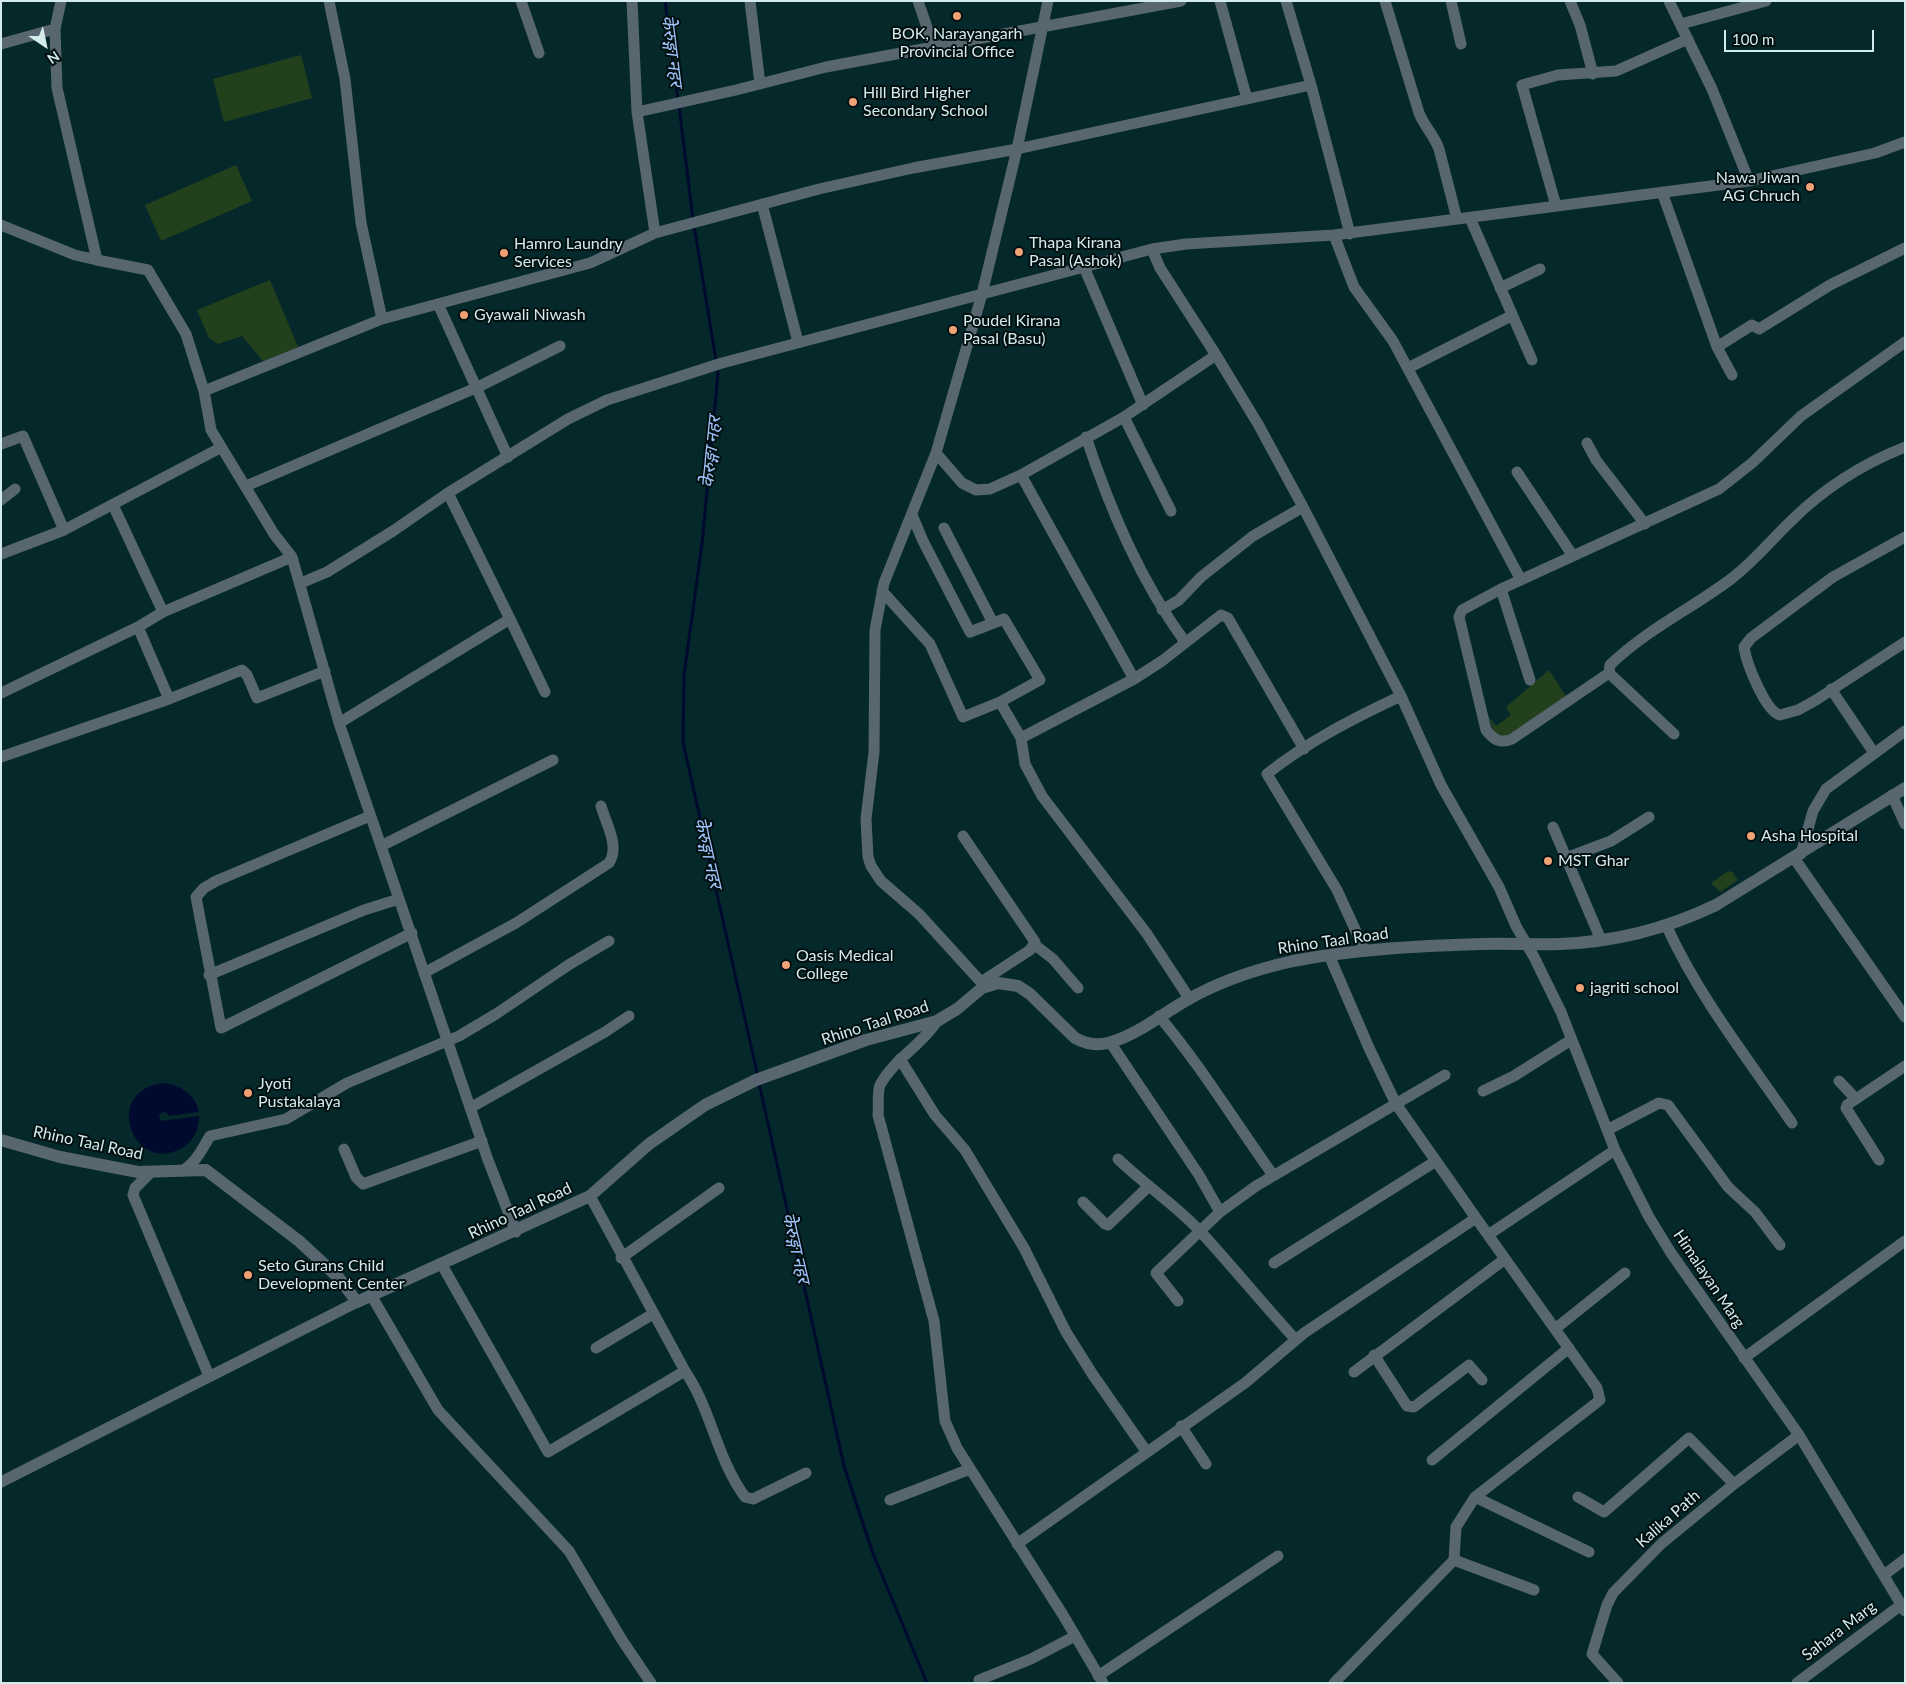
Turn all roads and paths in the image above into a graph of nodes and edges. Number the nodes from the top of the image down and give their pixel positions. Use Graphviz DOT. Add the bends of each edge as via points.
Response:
graph roads {
  1 [pos="61,1"];
  2 [pos="329,1"];
  3 [pos="521,1"];
  4 [pos="632,1"];
  5 [pos="750,1"];
  6 [pos="918,1"];
  7 [pos="1048,1"];
  8 [pos="1181,1"];
  9 [pos="1220,1"];
  10 [pos="1286,1"];
  11 [pos="1385,1"];
  12 [pos="1570,1"];
  13 [pos="1669,1"];
  14 [pos="1766,1"];
  15 [pos="1455,2"];
  16 [pos="1681,24"];
  17 [pos="1044,26"];
  18 [pos="55,29"];
  19 [pos="1688,39"];
  20 [pos="1,44"];
  21 [pos="1461,44"];
  22 [pos="933,45"];
  23 [pos="540,54"];
  24 [pos="1593,74"];
  25 [pos="760,84"];
  26 [pos="1311,85"];
  27 [pos="1247,99"];
  28 [pos="637,112"];
  29 [pos="1905,142"];
  30 [pos="1017,148"];
  31 [pos="1749,181"];
  32 [pos="1662,192"];
  33 [pos="762,204"];
  34 [pos="1556,206"];
  35 [pos="1470,218"];
  36 [pos="1457,219"];
  37 [pos="1,225"];
  38 [pos="655,233"];
  39 [pos="1350,234"];
  40 [pos="1334,235"];
  41 [pos="1905,248"];
  42 [pos="1152,249"];
  43 [pos="97,260"];
  44 [pos="1084,267"];
  45 [pos="1540,269"];
  46 [pos="1500,288"];
  47 [pos="982,294"];
  48 [pos="438,304"];
  49 [pos="1511,316"];
  50 [pos="382,318"];
  51 [pos="798,342"];
  52 [pos="1905,342"];
  53 [pos="560,346"];
  54 [pos="1718,347"];
  55 [pos="1216,355"];
  56 [pos="1532,360"];
  57 [pos="1408,368"];
  58 [pos="1732,375"];
  59 [pos="478,387"];
  60 [pos="204,391"];
  61 [pos="1143,406"];
  62 [pos="1124,417"];
  63 [pos="1086,437"];
  64 [pos="1587,443"];
  65 [pos="1,444"];
  66 [pos="1905,447"];
  67 [pos="220,448"];
  68 [pos="936,453"];
  69 [pos="508,457"];
  70 [pos="1517,472"];
  71 [pos="1021,475"];
  72 [pos="246,486"];
  73 [pos="15,489"];
  74 [pos="448,493"];
  75 [pos="1,500"];
  76 [pos="113,505"];
  77 [pos="1302,507"];
  78 [pos="1170,510"];
  79 [pos="912,515"];
  80 [pos="1645,524"];
  81 [pos="944,528"];
  82 [pos="64,530"];
  83 [pos="1905,537"];
  84 [pos="1,554"];
  85 [pos="1573,556"];
  86 [pos="292,557"];
  87 [pos="1521,580"];
  88 [pos="301,583"];
  89 [pos="1501,589"];
  90 [pos="882,591"];
  91 [pos="1162,610"];
  92 [pos="163,612"];
  93 [pos="510,619"];
  94 [pos="993,623"];
  95 [pos="138,627"];
  96 [pos="1185,642"];
  97 [pos="1905,642"];
  98 [pos="325,671"];
  99 [pos="1610,673"];
  100 [pos="1134,678"];
  101 [pos="1530,680"];
  102 [pos="1832,689"];
  103 [pos="1,692"];
  104 [pos="545,692"];
  105 [pos="1401,696"];
  106 [pos="169,699"];
  107 [pos="1000,702"];
  108 [pos="339,723"];
  109 [pos="1905,731"];
  110 [pos="1674,734"];
  111 [pos="1021,738"];
  112 [pos="1304,749"];
  113 [pos="1874,753"];
  114 [pos="1,757"];
  115 [pos="553,760"];
  116 [pos="1905,788"];
  117 [pos="1892,795"];
  118 [pos="601,806"];
  119 [pos="370,816"];
  120 [pos="1649,817"];
  121 [pos="1905,824"];
  122 [pos="1553,827"];
  123 [pos="963,836"];
  124 [pos="381,846"];
  125 [pos="1797,856"];
  126 [pos="1566,858"];
  127 [pos="399,899"];
  128 [pos="1667,927"];
  129 [pos="412,933"];
  130 [pos="1601,940"];
  131 [pos="609,941"];
  132 [pos="1527,944"];
  133 [pos="1034,945"];
  134 [pos="1366,951"];
  135 [pos="1329,955"];
  136 [pos="424,973"];
  137 [pos="209,975"];
  138 [pos="982,985"];
  139 [pos="1078,988"];
  140 [pos="1189,998"];
  141 [pos="629,1016"];
  142 [pos="1159,1016"];
  143 [pos="1905,1017"];
  144 [pos="937,1021"];
  145 [pos="448,1040"];
  146 [pos="1572,1040"];
  147 [pos="1110,1042"];
  148 [pos="900,1059"];
  149 [pos="1905,1066"];
  150 [pos="1445,1075"];
  151 [pos="1839,1081"];
  152 [pos="1483,1091"];
  153 [pos="1856,1099"];
  154 [pos="1396,1104"];
  155 [pos="470,1108"];
  156 [pos="1792,1123"];
  157 [pos="1607,1130"];
  158 [pos="1,1140"];
  159 [pos="482,1141"];
  160 [pos="206,1143"];
  161 [pos="344,1149"];
  162 [pos="1615,1150"];
  163 [pos="1118,1159"];
  164 [pos="1879,1160"];
  165 [pos="1436,1161"];
  166 [pos="206,1170"];
  167 [pos="182,1171"];
  168 [pos="151,1172"];
  169 [pos="1273,1175"];
  170 [pos="1148,1187"];
  171 [pos="719,1188"];
  172 [pos="590,1196"];
  173 [pos="1083,1202"];
  174 [pos="1220,1212"];
  175 [pos="1476,1218"];
  176 [pos="1199,1230"];
  177 [pos="516,1232"];
  178 [pos="1488,1235"];
  179 [pos="1905,1241"];
  180 [pos="1780,1245"];
  181 [pos="621,1258"];
  182 [pos="1505,1258"];
  183 [pos="1274,1263"];
  184 [pos="442,1264"];
  185 [pos="1625,1273"];
  186 [pos="371,1295"];
  187 [pos="1178,1301"];
  188 [pos="357,1302"];
  189 [pos="653,1314"];
  190 [pos="1555,1329"];
  191 [pos="1296,1340"];
  192 [pos="596,1348"];
  193 [pos="1568,1348"];
  194 [pos="1374,1356"];
  195 [pos="1744,1358"];
  196 [pos="685,1371"];
  197 [pos="1354,1372"];
  198 [pos="209,1376"];
  199 [pos="1482,1380"];
  200 [pos="1181,1426"];
  201 [pos="1799,1435"];
  202 [pos="1146,1451"];
  203 [pos="1432,1460"];
  204 [pos="1206,1464"];
  205 [pos="970,1469"];
  206 [pos="806,1473"];
  207 [pos="1,1482"];
  208 [pos="1734,1484"];
  209 [pos="1475,1497"];
  210 [pos="1578,1497"];
  211 [pos="890,1500"];
  212 [pos="1017,1544"];
  213 [pos="1589,1552"];
  214 [pos="1278,1556"];
  215 [pos="1905,1558"];
  216 [pos="1454,1560"];
  217 [pos="1884,1575"];
  218 [pos="1534,1590"];
  219 [pos="1903,1608"];
  220 [pos="1075,1636"];
  221 [pos="984,1680"];
  222 [pos="1100,1680"];
  223 [pos="651,1683"];
  224 [pos="1334,1683"];
  225 [pos="1618,1683"];
  226 [pos="1797,1683"];
  1 -- 18 [label="street"];
  2 -- 50 [label="street" via="345,79 361,223"];
  3 -- 23 [label="street"];
  4 -- 28 [label="street"];
  5 -- 25 [label="street"];
  6 -- 22 [label="street"];
  7 -- 17 [label="street"];
  8 -- 17 [label="street"];
  9 -- 27 [label="street"];
  10 -- 26 [label="street"];
  11 -- 36 [label="street" via="1422,122 1439,149"];
  12 -- 24 [label="street"];
  13 -- 16 [label="street"];
  14 -- 16 [label="street"];
  15 -- 21 [label="street"];
  16 -- 19 [label="street"];
  17 -- 22 [label="street"];
  17 -- 30 [label="street"];
  18 -- 20 [label="street"];
  18 -- 43 [label="street" via="56,88"];
  19 -- 24 [label="street" via="1616,71"];
  19 -- 31 [label="street"];
  22 -- 25 [label="street"];
  24 -- 34 [label="street" via="1558,75 1522,85"];
  25 -- 28 [label="street"];
  26 -- 27 [label="street"];
  26 -- 39 [label="street"];
  27 -- 30 [label="street"];
  28 -- 38 [label="street"];
  29 -- 31 [label="street" via="1875,153"];
  30 -- 33 [label="street" via="913,168"];
  30 -- 47 [label="street"];
  31 -- 32 [label="street"];
  32 -- 34 [label="street"];
  32 -- 54 [label="street"];
  33 -- 38 [label="street"];
  33 -- 51 [label="street"];
  34 -- 35 [label="street"];
  35 -- 36 [label="street"];
  35 -- 46 [label="street"];
  36 -- 39 [label="street"];
  37 -- 43 [label="street"];
  38 -- 48 [label="street" via="590,263"];
  39 -- 40 [label="street"];
  40 -- 42 [label="street"];
  40 -- 57 [label="street" via="1354,287"];
  41 -- 54 [label="street" via="1830,285 1759,329 1752,325"];
  42 -- 44 [label="street"];
  42 -- 55 [label="street, Himalayan Marg" via="1160,268"];
  43 -- 60 [label="street" via="148,270 186,334"];
  44 -- 47 [label="street"];
  44 -- 61 [label="street"];
  45 -- 46 [label="street"];
  46 -- 49 [label="street"];
  47 -- 51 [label="street"];
  47 -- 68 [label="street"];
  48 -- 50 [label="street"];
  48 -- 59 [label="street"];
  49 -- 56 [label="street"];
  49 -- 57 [label="street"];
  50 -- 60 [label="street"];
  51 -- 69 [label="street" via="626,393 584,410"];
  52 -- 80 [label="street" via="1801,416 1752,463 1719,489"];
  53 -- 59 [label="street"];
  54 -- 58 [label="street"];
  55 -- 61 [label="street"];
  55 -- 77 [label="street, Himalayan Marg" via="1258,424"];
  57 -- 87 [label="street"];
  59 -- 69 [label="street"];
  59 -- 72 [label="street"];
  60 -- 67 [label="street" via="211,430"];
  61 -- 62 [label="street"];
  62 -- 63 [label="street"];
  62 -- 78 [label="street"];
  63 -- 71 [label="street"];
  63 -- 91 [label="street" via="1137,566"];
  64 -- 80 [label="street" via="1596,460"];
  65 -- 82 [label="street" via="23,436"];
  66 -- 99 [label="street" via="1857,468 1813,500 1758,557 1700,601 1624,651 1610,665"];
  67 -- 72 [label="street"];
  67 -- 76 [label="street"];
  68 -- 71 [label="street" via="962,483 976,490 990,489"];
  68 -- 79 [label="street"];
  69 -- 74 [label="street"];
  70 -- 85 [label="street"];
  71 -- 100 [label="street"];
  72 -- 86 [label="street" via="274,534"];
  73 -- 75 [label="street"];
  74 -- 88 [label="street" via="393,532 327,572"];
  74 -- 93 [label="street"];
  76 -- 82 [label="street"];
  76 -- 92 [label="street"];
  77 -- 91 [label="street" via="1252,536 1200,577 1179,600"];
  77 -- 105 [label="street, Himalayan Marg"];
  79 -- 90 [label="street"];
  79 -- 94 [label="street" via="970,632"];
  80 -- 85 [label="street"];
  81 -- 94 [label="street"];
  82 -- 84 [label="street"];
  83 -- 102 [label="street" via="1833,577 1751,638 1744,647 1758,687 1775,713 1787,714 1798,710"];
  85 -- 87 [label="street"];
  86 -- 88 [label="street"];
  86 -- 92 [label="street"];
  87 -- 89 [label="street"];
  88 -- 98 [label="street"];
  89 -- 99 [label="street" via="1470,604 1459,617 1480,710 1486,730 1493,739 1500,742 1512,740"];
  89 -- 101 [label="street"];
  90 -- 107 [label="street" via="930,644 964,717"];
  90 -- 138 [label="street" via="875,630 874,752 866,820 868,857 881,881 919,914"];
  91 -- 96 [label="street"];
  92 -- 95 [label="street"];
  93 -- 104 [label="street"];
  93 -- 108 [label="street"];
  94 -- 107 [label="street" via="1004,619 1040,680"];
  95 -- 103 [label="street"];
  95 -- 106 [label="street"];
  96 -- 100 [label="street"];
  96 -- 112 [label="street" via="1221,616 1228,618"];
  97 -- 102 [label="street"];
  98 -- 106 [label="street" via="257,698 242,670"];
  98 -- 108 [label="street"];
  99 -- 110 [label="street"];
  100 -- 111 [label="street"];
  102 -- 113 [label="street"];
  105 -- 112 [label="street" via="1349,721"];
  105 -- 132 [label="street, Himalayan Marg" via="1441,785"];
  106 -- 114 [label="street"];
  107 -- 111 [label="street"];
  108 -- 119 [label="street"];
  109 -- 113 [label="street"];
  111 -- 140 [label="street" via="1026,764 1042,796 1147,934"];
  112 -- 134 [label="street" via="1267,774 1337,890"];
  113 -- 125 [label="street" via="1826,790 1813,811"];
  115 -- 124 [label="street"];
  116 -- 117 [label="street, Rhino Taal Road"];
  117 -- 121 [label="street"];
  117 -- 125 [label="street, Rhino Taal Road"];
  118 -- 136 [label="street" via="614,848 614,856 609,863 516,923"];
  119 -- 124 [label="street"];
  119 -- 137 [label="street" via="216,881 199,892 196,897"];
  120 -- 126 [label="street" via="1611,840"];
  122 -- 126 [label="street"];
  123 -- 133 [label="street" via="1034,938"];
  124 -- 127 [label="street"];
  125 -- 128 [label="street, Rhino Taal Road" via="1716,905"];
  125 -- 143 [label="street"];
  126 -- 130 [label="street"];
  127 -- 129 [label="street"];
  127 -- 137 [label="street" via="364,910"];
  128 -- 130 [label="street, Rhino Taal Road"];
  128 -- 156 [label="street" via="1688,970"];
  129 -- 136 [label="street"];
  129 -- 137 [label="street" via="221,1028"];
  130 -- 132 [label="street, Rhino Taal Road"];
  131 -- 145 [label="street" via="496,1014"];
  132 -- 134 [label="street, Rhino Taal Road"];
  132 -- 146 [label="street, Himalayan Marg"];
  133 -- 138 [label="street"];
  133 -- 139 [label="street" via="1053,959"];
  134 -- 135 [label="street, Rhino Taal Road"];
  135 -- 140 [label="street, Rhino Taal Road" via="1267,967"];
  135 -- 154 [label="street"];
  136 -- 145 [label="street"];
  138 -- 144 [label="street, Rhino Taal Road" via="957,1010"];
  138 -- 147 [label="street, Rhino Taal Road" via="1018,986 1075,1038 1092,1044"];
  140 -- 142 [label="street, Rhino Taal Road"];
  141 -- 155 [label="street"];
  142 -- 147 [label="street, Rhino Taal Road"];
  142 -- 169 [label="street" via="1188,1050"];
  144 -- 148 [label="street" via="931,1031"];
  144 -- 172 [label="street, Rhino Taal Road" via="866,1040 756,1080 705,1105 672,1126"];
  145 -- 155 [label="street"];
  145 -- 160 [label="street" via="347,1083 286,1119 210,1136"];
  146 -- 152 [label="street"];
  146 -- 157 [label="street, Himalayan Marg"];
  147 -- 174 [label="street"];
  148 -- 202 [label="street" via="935,1115 965,1150 1024,1248 1066,1332"];
  148 -- 205 [label="street" via="879,1086 878,1115 934,1321 946,1421"];
  149 -- 153 [label="street"];
  150 -- 154 [label="street"];
  151 -- 153 [label="street"];
  153 -- 164 [label="street" via="1847,1105 1847,1112"];
  154 -- 165 [label="street"];
  154 -- 169 [label="street"];
  155 -- 159 [label="street"];
  157 -- 162 [label="street, Himalayan Marg"];
  157 -- 180 [label="street" via="1659,1103 1668,1105 1728,1187 1755,1212"];
  158 -- 168 [label="street, Rhino Taal Road" via="86,1163"];
  159 -- 161 [label="street" via="363,1184 356,1177"];
  159 -- 177 [label="street"];
  160 -- 166 [label="street"];
  160 -- 167 [label="street" via="189,1168"];
  162 -- 178 [label="street"];
  162 -- 195 [label="street, Himalayan Marg" via="1666,1246"];
  163 -- 170 [label="street"];
  165 -- 175 [label="street"];
  165 -- 183 [label="street"];
  166 -- 167 [label="street, Rhino Taal Road"];
  166 -- 188 [label="street" via="299,1240 339,1278"];
  167 -- 168 [label="street, Rhino Taal Road"];
  168 -- 198 [label="street" via="135,1188 134,1196"];
  169 -- 174 [label="street"];
  170 -- 173 [label="street" via="1108,1225"];
  170 -- 176 [label="street" via="1170,1201"];
  171 -- 181 [label="street"];
  172 -- 177 [label="street, Rhino Taal Road"];
  172 -- 181 [label="street"];
  174 -- 176 [label="street"];
  175 -- 178 [label="street"];
  175 -- 191 [label="street"];
  176 -- 187 [label="street" via="1156,1273"];
  176 -- 191 [label="street"];
  177 -- 184 [label="street, Rhino Taal Road"];
  178 -- 182 [label="street"];
  179 -- 195 [label="street"];
  181 -- 189 [label="street"];
  182 -- 190 [label="street"];
  182 -- 194 [label="street"];
  184 -- 186 [label="street, Rhino Taal Road"];
  184 -- 196 [label="street" via="548,1452"];
  185 -- 190 [label="street"];
  186 -- 188 [label="street, Rhino Taal Road"];
  186 -- 223 [label="street" via="438,1410 569,1551"];
  188 -- 198 [label="street"];
  189 -- 192 [label="street"];
  189 -- 196 [label="street"];
  190 -- 193 [label="street"];
  191 -- 200 [label="street" via="1244,1383"];
  193 -- 203 [label="street"];
  193 -- 209 [label="street" via="1598,1388 1600,1400"];
  194 -- 197 [label="street"];
  194 -- 199 [label="street" via="1407,1406 1414,1407 1469,1365"];
  195 -- 201 [label="street, Himalayan Marg"];
  196 -- 206 [label="street" via="701,1397 718,1450 745,1497 752,1499"];
  198 -- 207 [label="street"];
  200 -- 202 [label="street"];
  200 -- 204 [label="street"];
  201 -- 208 [label="street, Kalika Path"];
  201 -- 217 [label="street, Himalayan Marg"];
  202 -- 212 [label="street"];
  205 -- 211 [label="street"];
  205 -- 212 [label="street"];
  208 -- 210 [label="street" via="1689,1438 1604,1512"];
  208 -- 225 [label="street, Kalika Path" via="1661,1544 1613,1593 1592,1654"];
  209 -- 213 [label="street"];
  209 -- 216 [label="street" via="1456,1527"];
  212 -- 220 [label="street"];
  214 -- 222 [label="street"];
  215 -- 217 [label="street"];
  216 -- 218 [label="street"];
  216 -- 224 [label="street"];
  217 -- 219 [label="street, Himalayan Marg"];
  219 -- 226 [label="street, Sahara Marg"];
  220 -- 221 [label="street"];
  220 -- 222 [label="street"];
}
